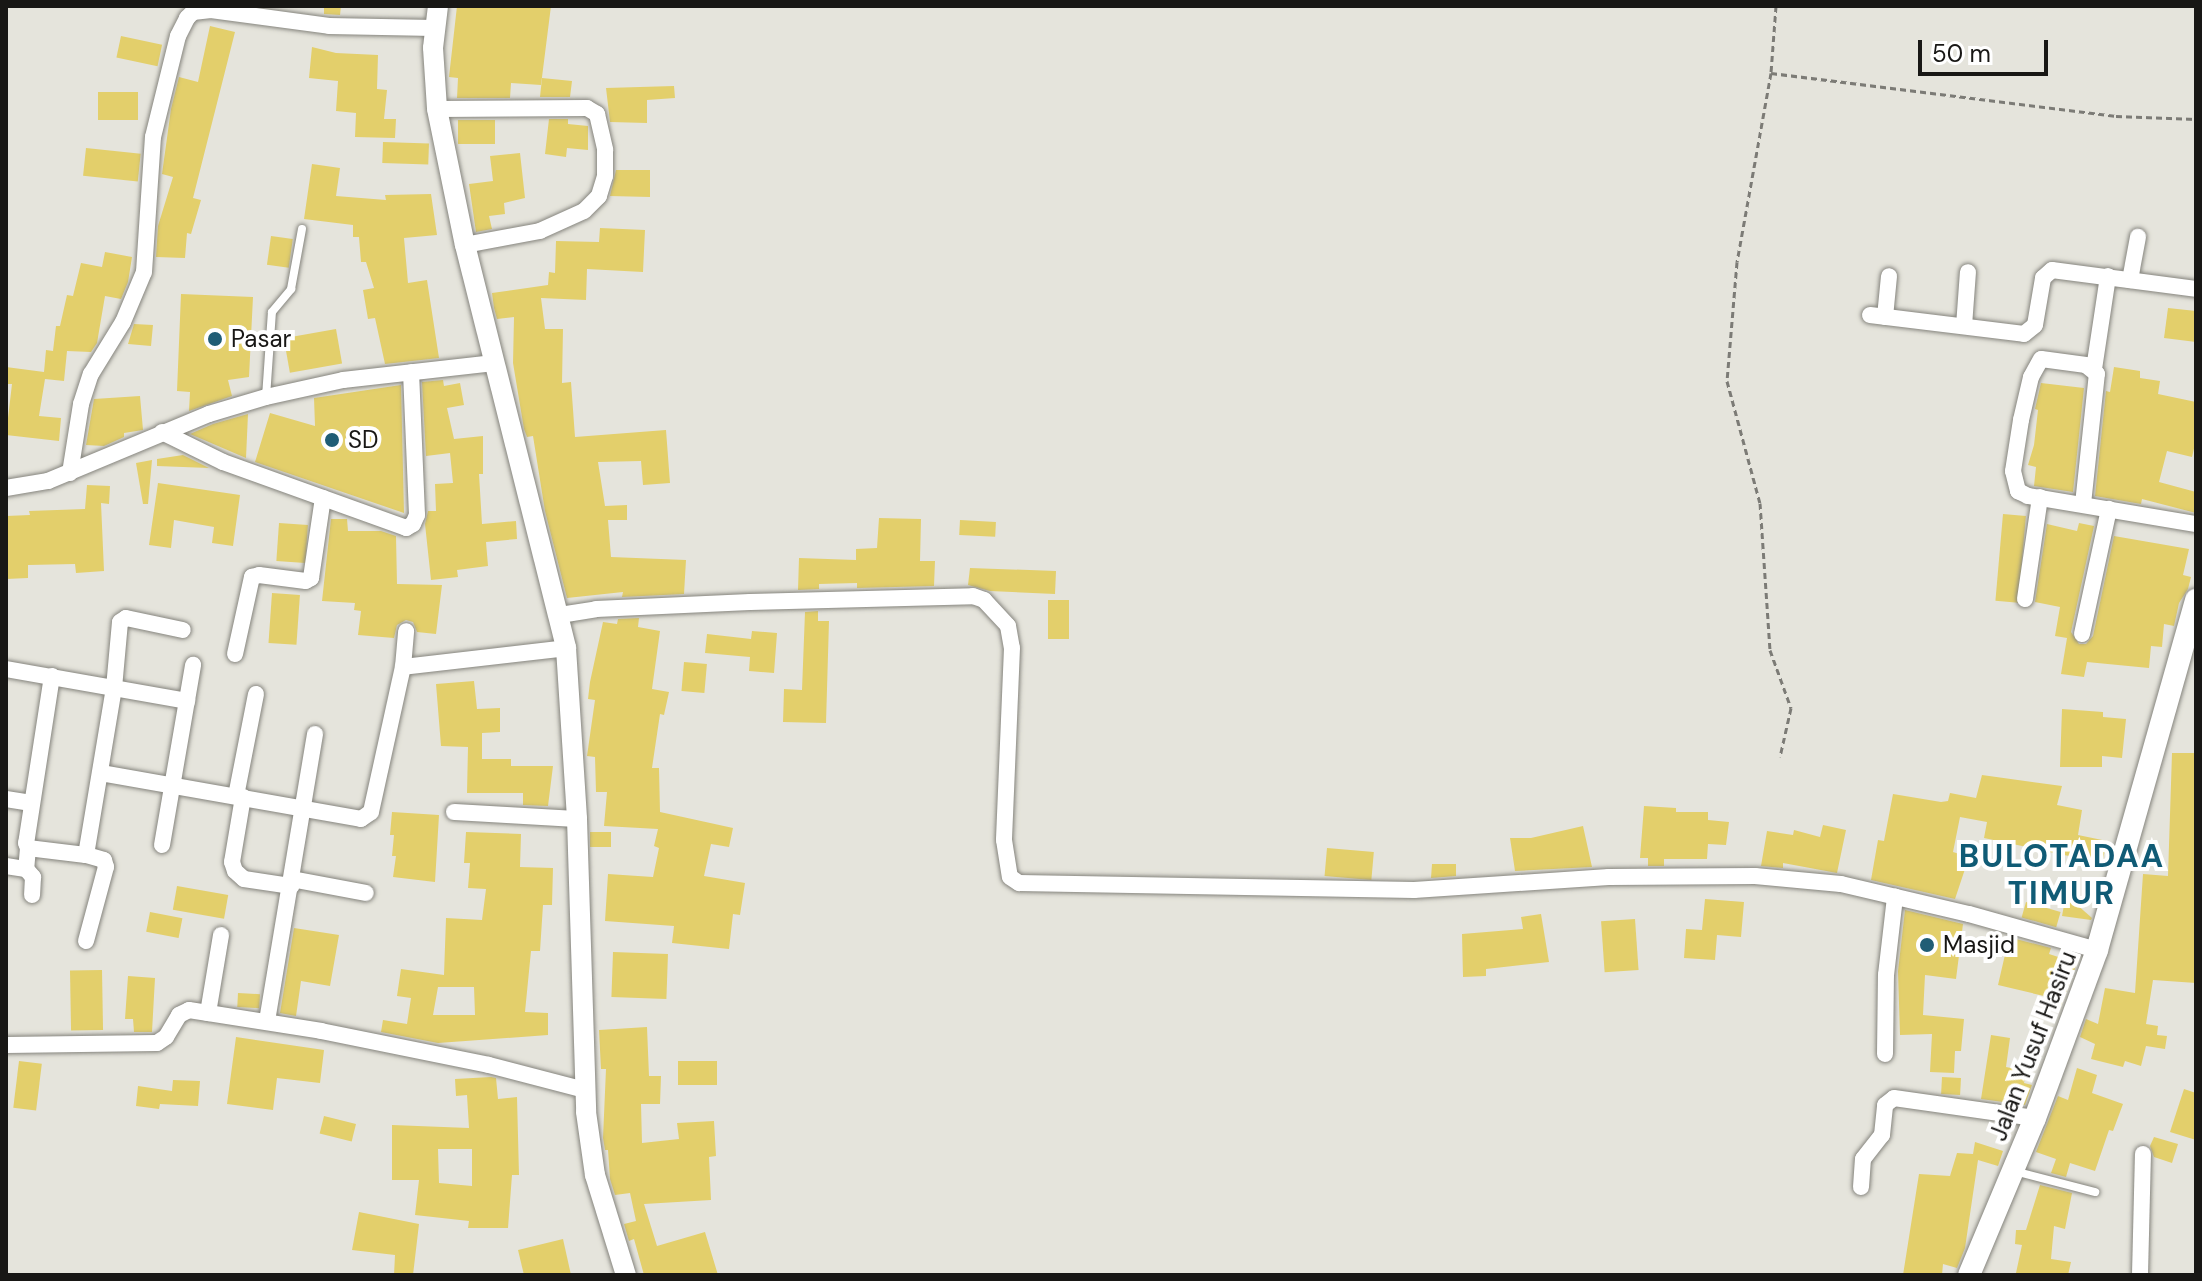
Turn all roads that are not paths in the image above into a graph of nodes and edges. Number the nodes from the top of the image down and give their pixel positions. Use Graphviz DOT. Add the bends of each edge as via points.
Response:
graph roads {
  1 [pos="438,6"];
  2 [pos="252,9"];
  3 [pos="434,28"];
  4 [pos="437,109"];
  5 [pos="302,229"];
  6 [pos="2138,237"];
  7 [pos="465,245"];
  8 [pos="1968,272"];
  9 [pos="1889,276"];
  10 [pos="2108,276"];
  11 [pos="2130,280"];
  12 [pos="2196,289"];
  13 [pos="1964,326"];
  14 [pos="494,363"];
  15 [pos="2094,369"];
  16 [pos="411,372"];
  17 [pos="266,397"];
  18 [pos="162,432"];
  19 [pos="70,473"];
  20 [pos="6,488"];
  21 [pos="2040,497"];
  22 [pos="323,498"];
  23 [pos="2083,504"];
  24 [pos="2109,509"];
  25 [pos="2196,524"];
  26 [pos="2025,599"];
  27 [pos="2196,600"];
  28 [pos="560,615"];
  29 [pos="183,630"];
  30 [pos="406,631"];
  31 [pos="2082,634"];
  32 [pos="566,648"];
  33 [pos="235,654"];
  34 [pos="193,665"];
  35 [pos="403,667"];
  36 [pos="6,669"];
  37 [pos="52,676"];
  38 [pos="114,688"];
  39 [pos="256,694"];
  40 [pos="187,701"];
  41 [pos="315,734"];
  42 [pos="101,773"];
  43 [pos="172,785"];
  44 [pos="240,797"];
  45 [pos="6,799"];
  46 [pos="30,803"];
  47 [pos="304,809"];
  48 [pos="454,812"];
  49 [pos="577,819"];
  50 [pos="162,845"];
  51 [pos="28,848"];
  52 [pos="86,855"];
  53 [pos="6,866"];
  54 [pos="26,869"];
  55 [pos="291,883"];
  56 [pos="366,893"];
  57 [pos="32,895"];
  58 [pos="1895,897"];
  59 [pos="221,935"];
  60 [pos="86,941"];
  61 [pos="2097,950"];
  62 [pos="208,1013"];
  63 [pos="267,1021"];
  64 [pos="6,1045"];
  65 [pos="1885,1054"];
  66 [pos="585,1090"];
  67 [pos="2035,1118"];
  68 [pos="2143,1154"];
  69 [pos="2014,1170"];
  70 [pos="1861,1187"];
  71 [pos="2095,1192"];
  72 [pos="626,1275"];
  73 [pos="1969,1275"];
  74 [pos="2140,1275"];
  1 -- 3 [label="street"];
  2 -- 3 [label="street" via="329,26"];
  2 -- 19 [label="street" via="200,9 187,18 178,36 153,137 144,272 123,322 91,374"];
  3 -- 4 [label="street"];
  4 -- 7 [label="street"];
  4 -- 7 [label="street" via="587,108 597,114 605,150 599,196 584,211 540,231"];
  5 -- 17 [label="lane" via="291,289 272,312"];
  6 -- 11 [label="street"];
  7 -- 14 [label="street"];
  8 -- 13 [label="street"];
  9 -- 13 [label="street" via="1878,316"];
  10 -- 11 [label="street"];
  10 -- 13 [label="street" via="2048,272 2029,333"];
  10 -- 15 [label="street"];
  11 -- 12 [label="street"];
  14 -- 16 [label="street"];
  14 -- 28 [label="street"];
  15 -- 21 [label="street" via="2045,357 2035,364 2012,480 2018,491"];
  15 -- 23 [label="street" via="2098,379"];
  16 -- 17 [label="street"];
  16 -- 22 [label="street" via="418,484 413,524 406,528"];
  17 -- 18 [label="street"];
  18 -- 19 [label="street"];
  18 -- 22 [label="street" via="223,462"];
  19 -- 20 [label="street"];
  21 -- 23 [label="street"];
  21 -- 26 [label="street"];
  22 -- 33 [label="street" via="311,578 252,577"];
  23 -- 24 [label="street"];
  24 -- 25 [label="street"];
  24 -- 31 [label="street"];
  27 -- 61 [label="main road, Jalan Yusuf Hasiru"];
  28 -- 32 [label="street"];
  28 -- 58 [label="street" via="750,602 973,596 984,600 1008,626 1012,648 1004,840 1010,877 1019,883 1414,890 1693,874 1828,882"];
  29 -- 38 [label="street" via="123,619"];
  30 -- 35 [label="street"];
  32 -- 35 [label="street"];
  32 -- 49 [label="street"];
  34 -- 40 [label="street"];
  35 -- 47 [label="street" via="371,812 361,819"];
  36 -- 37 [label="street"];
  37 -- 38 [label="street"];
  37 -- 46 [label="street"];
  38 -- 40 [label="street"];
  38 -- 42 [label="street"];
  39 -- 44 [label="street"];
  40 -- 43 [label="street"];
  41 -- 47 [label="street"];
  42 -- 43 [label="street"];
  42 -- 52 [label="street"];
  43 -- 44 [label="street"];
  43 -- 50 [label="street"];
  44 -- 47 [label="street"];
  44 -- 55 [label="street" via="235,871 244,879"];
  45 -- 46 [label="street"];
  46 -- 51 [label="street"];
  47 -- 55 [label="street"];
  48 -- 49 [label="street"];
  49 -- 66 [label="street"];
  51 -- 52 [label="street"];
  51 -- 54 [label="street"];
  52 -- 60 [label="street" via="104,860 106,867"];
  53 -- 54 [label="street"];
  54 -- 57 [label="street" via="33,877"];
  55 -- 56 [label="street"];
  55 -- 63 [label="street"];
  58 -- 61 [label="street"];
  58 -- 65 [label="street" via="1886,975"];
  59 -- 62 [label="street"];
  61 -- 67 [label="main road, Jalan Yusuf Hasiru"];
  62 -- 63 [label="street"];
  62 -- 64 [label="street" via="184,1012 157,1043"];
  63 -- 66 [label="street" via="489,1065"];
  66 -- 72 [label="street" via="595,1175"];
  67 -- 69 [label="main road, Jalan Yusuf Hasiru"];
  67 -- 70 [label="street" via="1894,1098 1885,1105 1882,1135 1863,1159"];
  68 -- 74 [label="street"];
  69 -- 71 [label="lane"];
  69 -- 73 [label="main road, Jalan Yusuf Hasiru"];
}
